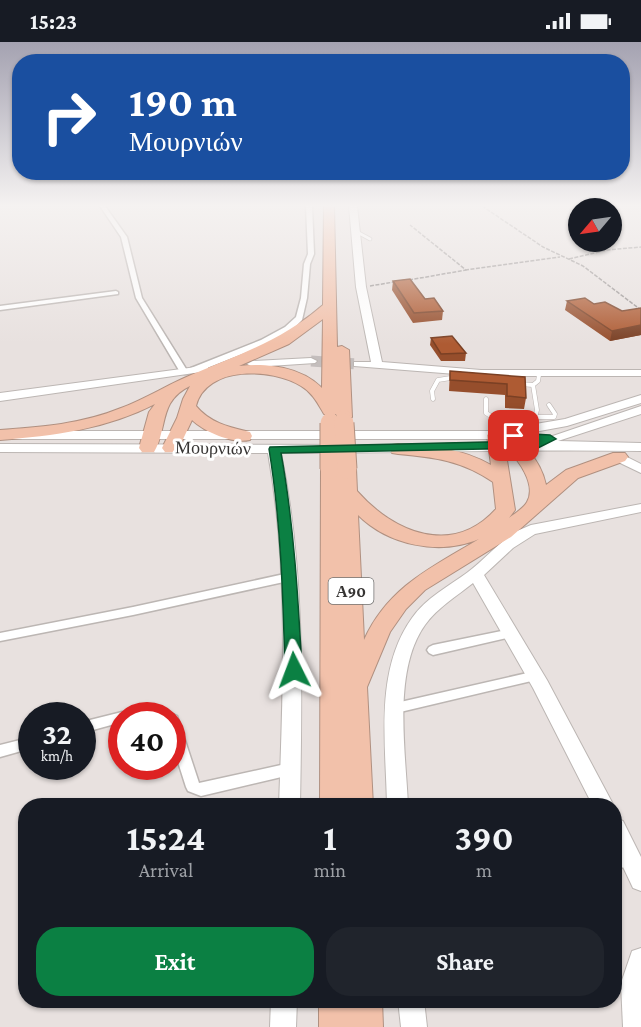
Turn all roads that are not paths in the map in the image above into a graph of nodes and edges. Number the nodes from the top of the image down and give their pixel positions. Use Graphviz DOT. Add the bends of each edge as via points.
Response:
graph roads {
  1 [pos="128,252"];
  2 [pos="311,252"];
  3 [pos="329,252"];
  4 [pos="337,252"];
  5 [pos="358,252"];
  6 [pos="116,293"];
  7 [pos="329,307"];
  8 [pos="0,308"];
  9 [pos="311,361"];
  10 [pos="253,364"];
  11 [pos="358,364"];
  12 [pos="377,366"];
  13 [pos="641,373"];
  14 [pos="191,374"];
  15 [pos="482,379"];
  16 [pos="536,380"];
  17 [pos="515,383"];
  18 [pos="0,397"];
  19 [pos="433,399"];
  20 [pos="486,399"];
  21 [pos="641,399"];
  22 [pos="549,405"];
  23 [pos="188,406"];
  24 [pos="641,410"];
  25 [pos="335,414"];
  26 [pos="536,417"];
  27 [pos="0,435"];
  28 [pos="244,436"];
  29 [pos="641,439"];
  30 [pos="149,442"];
  31 [pos="173,442"];
  32 [pos="502,442"];
  33 [pos="544,442"];
  34 [pos="641,447"];
  35 [pos="0,448"];
  36 [pos="274,449"];
  37 [pos="398,449"];
  38 [pos="641,454"];
  39 [pos="619,457"];
  40 [pos="528,461"];
  41 [pos="339,469"];
  42 [pos="641,469"];
  43 [pos="502,482"];
  44 [pos="348,492"];
  45 [pos="536,505"];
  46 [pos="641,508"];
  47 [pos="476,574"];
  48 [pos="289,577"];
  49 [pos="511,633"];
  50 [pos="0,637"];
  51 [pos="434,650"];
  52 [pos="536,676"];
  53 [pos="354,689"];
  54 [pos="396,708"];
  55 [pos="18,746"];
  56 [pos="0,751"];
  57 [pos="186,765"];
  58 [pos="290,769"];
  59 [pos="289,798"];
  60 [pos="334,798"];
  61 [pos="359,798"];
  62 [pos="398,798"];
  63 [pos="600,798"];
  64 [pos="623,861"];
  65 [pos="641,880"];
  66 [pos="641,960"];
  67 [pos="284,1008"];
  68 [pos="335,1008"];
  69 [pos="366,1008"];
  70 [pos="412,1008"];
  71 [pos="283,1027"];
  72 [pos="336,1027"];
  73 [pos="366,1027"];
  74 [pos="414,1027"];
  75 [pos="636,1027"];
  1 -- 14 [label="street" via="140,298"];
  2 -- 14 [label="street" via="299,318 276,336"];
  3 -- 7 [label="highway, Α90"];
  4 -- 25 [label="highway, Α90"];
  5 -- 12 [label="street" via="361,287"];
  6 -- 8 [label="street"];
  7 -- 14 [label="highway" via="283,343"];
  7 -- 25 [label="highway, Α90"];
  9 -- 10 [label="street"];
  11 -- 12 [label="street"];
  12 -- 16 [label="street"];
  13 -- 16 [label="street"];
  14 -- 18 [label="street"];
  14 -- 27 [label="highway" via="124,412 90,423"];
  14 -- 30 [label="highway" via="157,412"];
  15 -- 19 [label="lane" via="445,377 438,380 432,391"];
  16 -- 17 [label="lane"];
  16 -- 26 [label="lane"];
  20 -- 26 [label="lane" via="486,413 492,418 520,423 534,422"];
  21 -- 32 [label="street"];
  22 -- 26 [label="lane" via="554,417"];
  23 -- 25 [label="highway" via="197,388 211,378 263,369 286,373 307,383"];
  23 -- 28 [label="highway" via="207,425"];
  23 -- 31 [label="highway"];
  24 -- 33 [label="street"];
  25 -- 41 [label="highway, Α90, bridge"];
  27 -- 30 [label="street"];
  28 -- 31 [label="street"];
  28 -- 32 [label="street"];
  29 -- 33 [label="street, Μουρνιών"];
  30 -- 31 [label="street, Μουρνιών"];
  30 -- 35 [label="street, Μουρνιών"];
  31 -- 36 [label="street, Μουρνιών"];
  32 -- 33 [label="street, Μουρνιών"];
  32 -- 33 [label="street, Μουρνιών"];
  32 -- 37 [label="street, Μουρνιών"];
  32 -- 40 [label="highway"];
  32 -- 43 [label="highway"];
  33 -- 34 [label="street, Μουρνιών"];
  33 -- 40 [label="highway" via="529,455"];
  36 -- 37 [label="street, Μουρνιών"];
  36 -- 48 [label="street"];
  37 -- 43 [label="highway" via="458,455"];
  38 -- 39 [label="street"];
  39 -- 42 [label="street"];
  39 -- 45 [label="highway" via="572,474"];
  40 -- 45 [label="highway" via="538,487"];
  41 -- 44 [label="highway, Α90"];
  41 -- 60 [label="highway, Α90"];
  43 -- 44 [label="highway" via="506,510 497,522 477,534 452,541 425,540 389,529 371,517"];
  44 -- 53 [label="highway, Α90"];
  45 -- 53 [label="highway" via="504,533 444,567 398,604 380,630"];
  46 -- 47 [label="street" via="522,534"];
  47 -- 49 [label="street"];
  47 -- 54 [label="street" via="447,594 417,624 403,655"];
  48 -- 50 [label="street"];
  48 -- 58 [label="street" via="294,670"];
  49 -- 51 [label="street"];
  49 -- 52 [label="street"];
  52 -- 54 [label="street"];
  52 -- 63 [label="street"];
  53 -- 61 [label="highway, Α90"];
  54 -- 62 [label="street"];
  55 -- 56 [label="street"];
  57 -- 58 [label="street" via="193,787 201,790"];
  58 -- 59 [label="street"];
  64 -- 65 [label="street"];
  66 -- 75 [label="street" via="633,983"];
  67 -- 71 [label="street"];
  68 -- 72 [label="highway"];
  69 -- 73 [label="highway"];
  70 -- 74 [label="street"];
}
